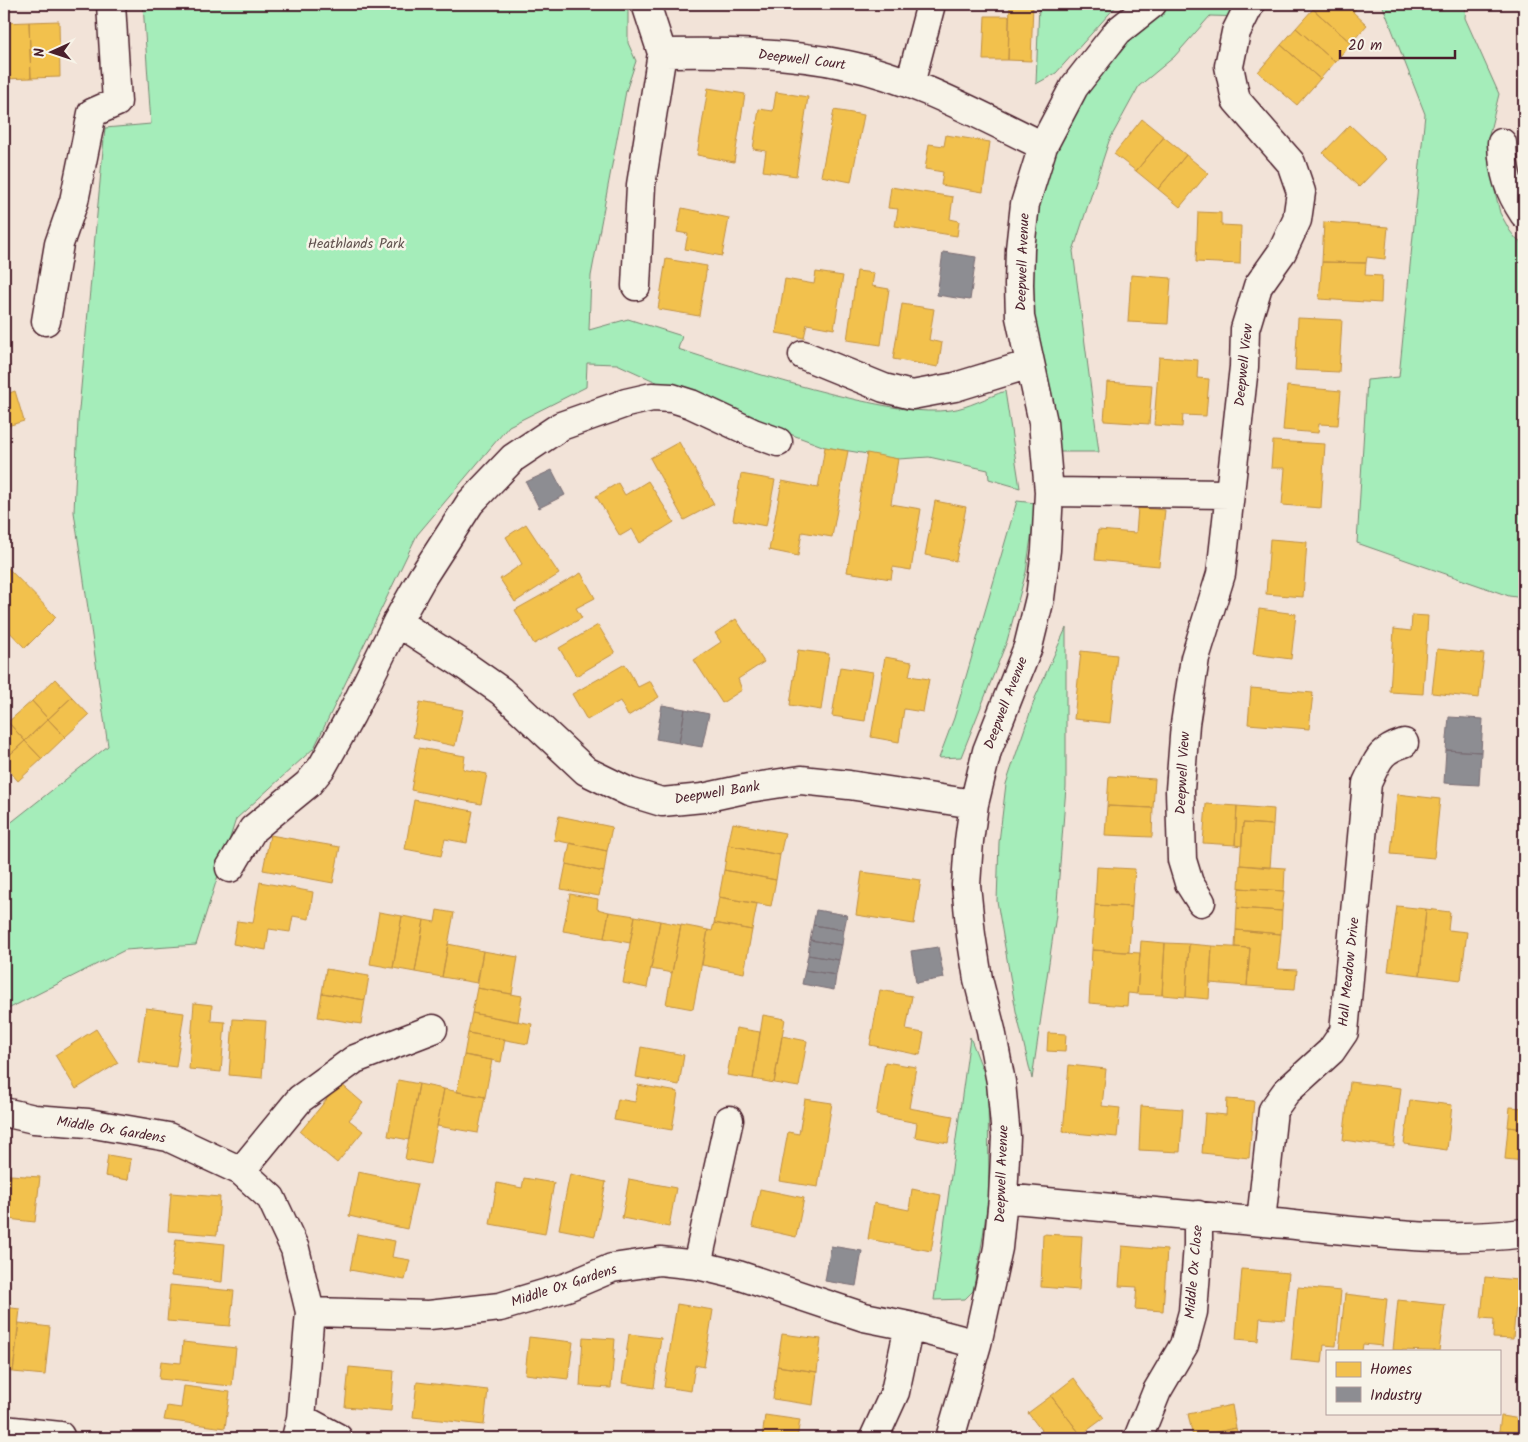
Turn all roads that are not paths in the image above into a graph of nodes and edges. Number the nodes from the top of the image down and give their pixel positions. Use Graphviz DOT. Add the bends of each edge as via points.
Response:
graph roads {
  1 [pos="111,4"];
  2 [pos="646,4"];
  3 [pos="931,4"];
  4 [pos="1152,4"];
  5 [pos="1250,4"];
  6 [pos="662,54"];
  7 [pos="910,84"];
  8 [pos="1502,143"];
  9 [pos="1043,146"];
  10 [pos="1524,214"];
  11 [pos="636,286"];
  12 [pos="46,321"];
  13 [pos="803,355"];
  14 [pos="1030,364"];
  15 [pos="778,442"];
  16 [pos="1049,492"];
  17 [pos="1229,494"];
  18 [pos="397,622"];
  19 [pos="1404,743"];
  20 [pos="974,804"];
  21 [pos="230,868"];
  22 [pos="1201,902"];
  23 [pos="433,1029"];
  24 [pos="4,1112"];
  25 [pos="728,1120"];
  26 [pos="241,1171"];
  27 [pos="1003,1198"];
  28 [pos="1198,1215"];
  29 [pos="1261,1221"];
  30 [pos="1524,1233"];
  31 [pos="697,1265"];
  32 [pos="310,1312"];
  33 [pos="909,1326"];
  34 [pos="978,1344"];
  35 [pos="299,1428"];
  36 [pos="4,1430"];
  37 [pos="60,1436"];
  38 [pos="338,1438"];
  39 [pos="874,1438"];
  40 [pos="950,1438"];
  41 [pos="1138,1438"];
  1 -- 12 [label="street" via="117,102 92,113 74,201 60,244"];
  2 -- 6 [label="street"];
  3 -- 7 [label="street"];
  4 -- 9 [label="street, Deepwell Avenue" via="1118,31 1074,87"];
  5 -- 17 [label="street, Deepwell View" via="1236,32 1229,66 1236,100 1291,163 1301,192 1297,220 1282,252 1258,286 1245,329 1243,377"];
  6 -- 7 [label="street, Deepwell Court" via="770,54 848,65"];
  6 -- 11 [label="street" via="641,185"];
  7 -- 9 [label="street, Deepwell Court"];
  8 -- 10 [label="street" via="1503,168"];
  9 -- 14 [label="street, Deepwell Avenue" via="1025,204 1020,249 1020,317"];
  13 -- 14 [label="street" via="912,396 955,387"];
  14 -- 16 [label="street, Deepwell Avenue" via="1043,422"];
  15 -- 18 [label="street" via="672,398 652,397 626,403 561,426 513,458 470,504"];
  16 -- 17 [label="street"];
  16 -- 20 [label="street, Deepwell Avenue" via="1040,598 1028,647 988,751"];
  17 -- 22 [label="street, Deepwell View" via="1221,574 1195,658 1180,790 1182,860 1189,883"];
  18 -- 20 [label="street, Deepwell Bank" via="501,691 586,771 629,792 662,802 801,780"];
  18 -- 21 [label="street" via="352,715 322,767 308,784 253,829"];
  19 -- 29 [label="street, Hall Meadow Drive" via="1390,747 1378,758 1367,783 1344,1032 1331,1051 1286,1092 1273,1110"];
  20 -- 27 [label="street, Deepwell Avenue" via="966,885 978,979 1001,1082 1006,1137"];
  23 -- 26 [label="street" via="355,1059 300,1099"];
  24 -- 26 [label="street, Middle Ox Gardens" via="168,1137"];
  25 -- 31 [label="street"];
  26 -- 32 [label="street, Middle Ox Gardens" via="271,1198 296,1248"];
  27 -- 28 [label="street"];
  27 -- 34 [label="street, Deepwell Avenue" via="998,1248"];
  28 -- 29 [label="street"];
  28 -- 41 [label="street, Middle Ox Close" via="1192,1312 1184,1345 1157,1391"];
  29 -- 30 [label="street" via="1419,1238 1496,1237"];
  31 -- 32 [label="street, Middle Ox Gardens" via="660,1261 612,1268 567,1287 492,1308 429,1315"];
  31 -- 33 [label="street, Middle Ox Gardens" via="738,1275 864,1317"];
  32 -- 35 [label="street, Middle Ox Gardens"];
  33 -- 34 [label="street, Middle Ox Gardens"];
  33 -- 39 [label="street" via="895,1392"];
  34 -- 40 [label="street, Deepwell Avenue"];
  35 -- 38 [label="street"];
  36 -- 37 [label="street"];
}
